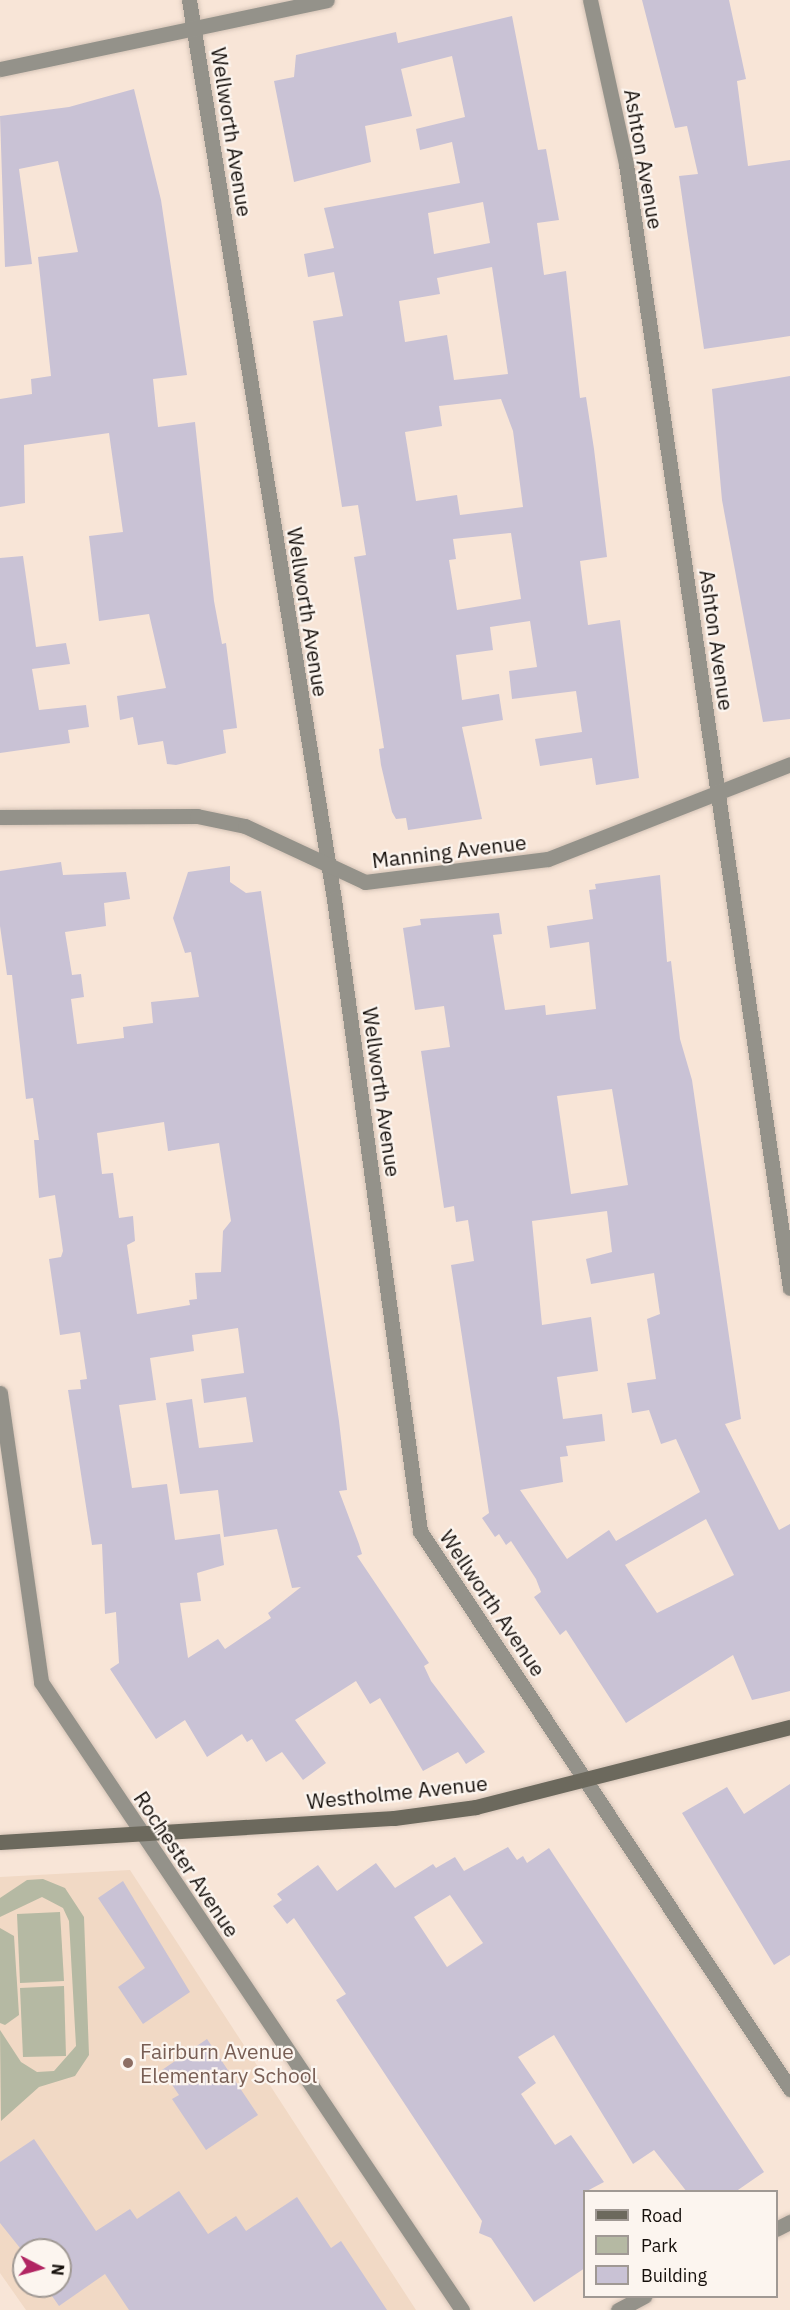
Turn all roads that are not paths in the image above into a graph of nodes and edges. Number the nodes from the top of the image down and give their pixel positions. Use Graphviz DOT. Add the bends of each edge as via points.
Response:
graph roads {
  1 [pos="189,0"];
  2 [pos="327,0"];
  3 [pos="590,0"];
  4 [pos="194,27"];
  5 [pos="0,69"];
  6 [pos="790,764"];
  7 [pos="718,792"];
  8 [pos="0,817"];
  9 [pos="329,867"];
  10 [pos="790,1288"];
  11 [pos="0,1393"];
  12 [pos="790,1727"];
  13 [pos="586,1779"];
  14 [pos="141,1834"];
  15 [pos="0,1842"];
  16 [pos="790,2089"];
  17 [pos="640,2298"];
  18 [pos="462,2310"];
  19 [pos="618,2310"];
  1 -- 4 [label="street, Wellworth Avenue"];
  2 -- 4 [label="street"];
  3 -- 7 [label="street, Ashton Avenue" via="626,164"];
  4 -- 5 [label="street"];
  4 -- 9 [label="street, Wellworth Avenue"];
  6 -- 7 [label="street, Manning Avenue"];
  7 -- 9 [label="street, Manning Avenue" via="548,859 518,865 365,882"];
  7 -- 10 [label="street, Ashton Avenue"];
  8 -- 9 [label="street, Manning Avenue" via="197,816 244,826"];
  9 -- 13 [label="street, Wellworth Avenue" via="420,1531"];
  11 -- 14 [label="street, Rochester Avenue" via="41,1682"];
  12 -- 13 [label="street, Westholme Avenue"];
  13 -- 14 [label="street, Westholme Avenue" via="476,1807 394,1818"];
  13 -- 16 [label="street, Wellworth Avenue"];
  14 -- 15 [label="street, Westholme Avenue"];
  14 -- 18 [label="street, Rochester Avenue"];
  17 -- 19 [label="street"];
}
